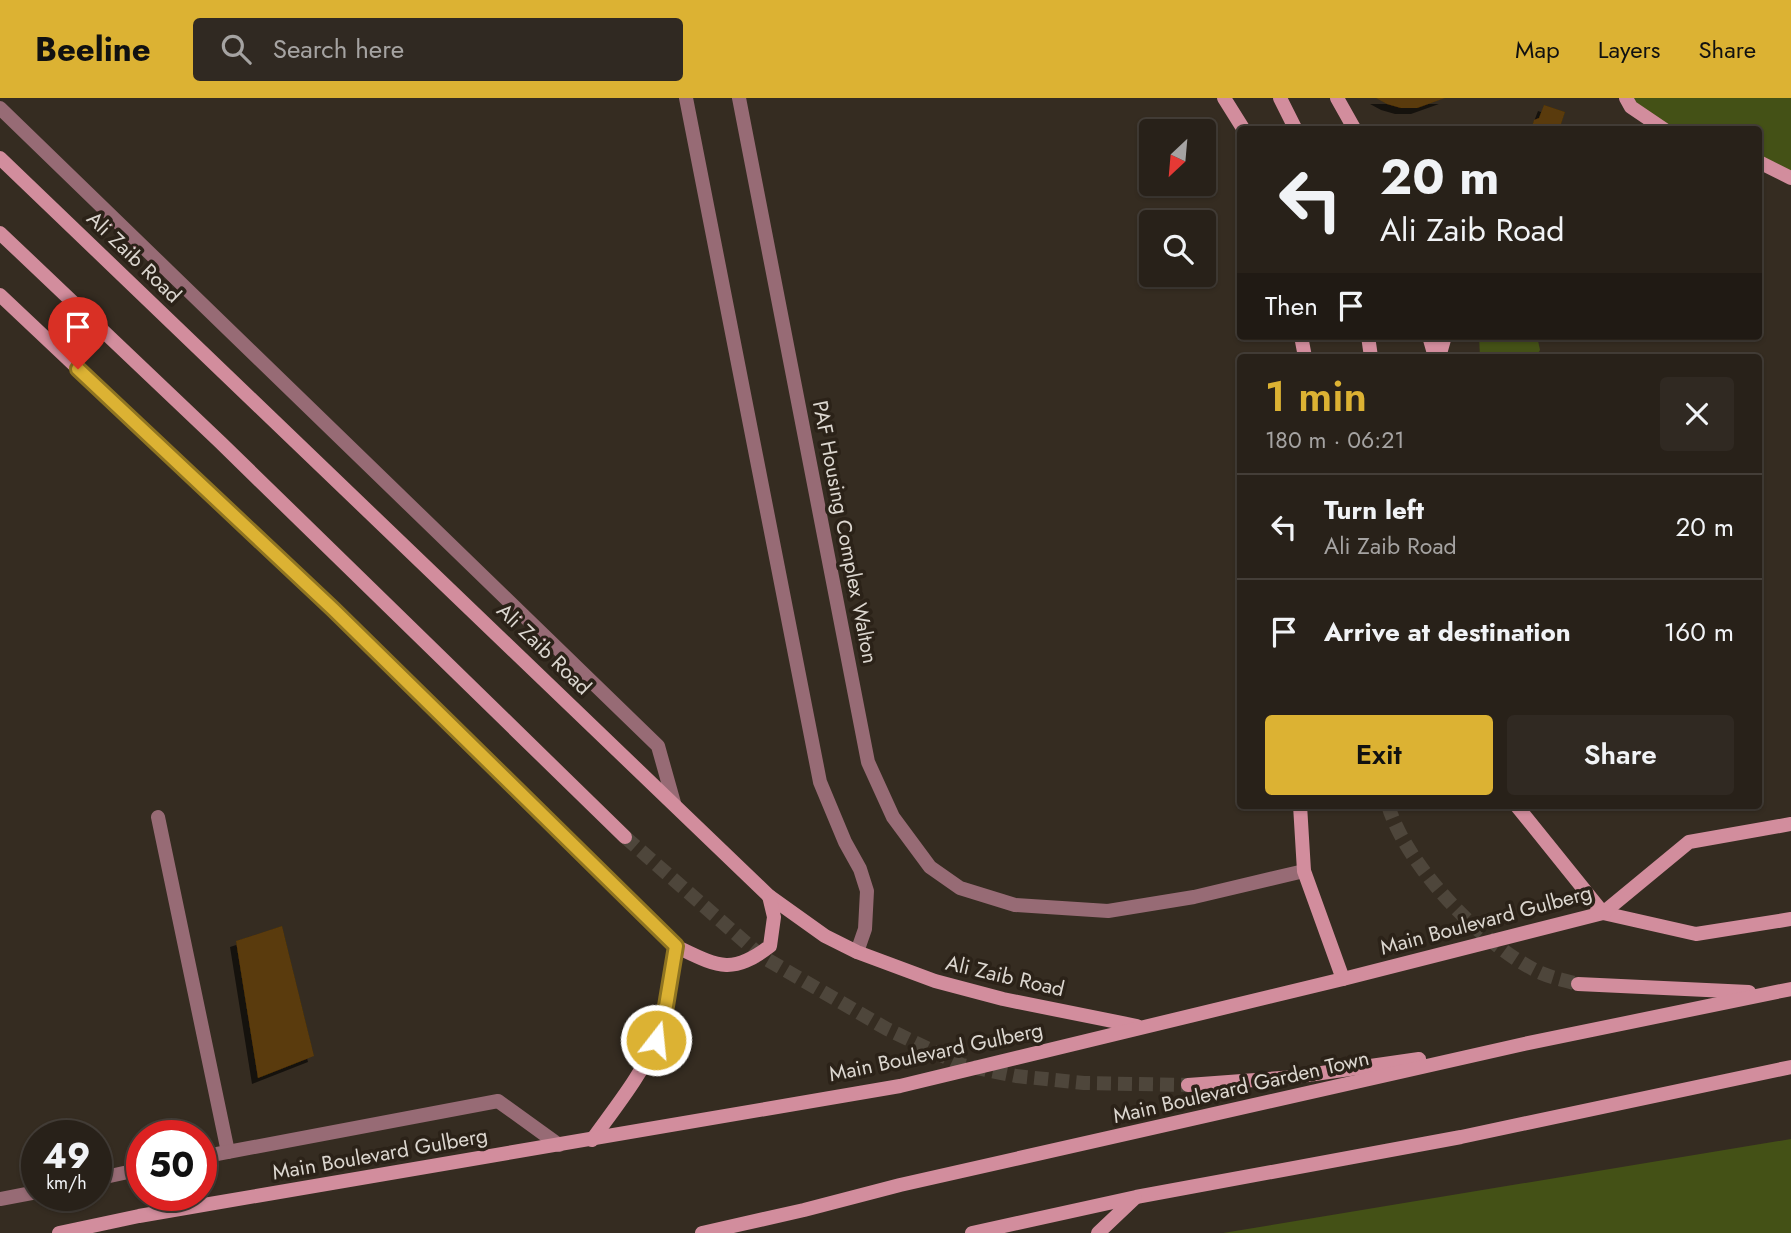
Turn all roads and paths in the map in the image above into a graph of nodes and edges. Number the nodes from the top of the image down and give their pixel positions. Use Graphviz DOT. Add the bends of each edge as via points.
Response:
graph roads {
  1 [pos="686,98"];
  2 [pos="739,98"];
  3 [pos="1224,98"];
  4 [pos="1280,98"];
  5 [pos="1337,98"];
  6 [pos="1626,98"];
  7 [pos="0,108"];
  8 [pos="1242,126"];
  9 [pos="1294,126"];
  10 [pos="1353,126"];
  11 [pos="1659,126"];
  12 [pos="0,158"];
  13 [pos="1762,164"];
  14 [pos="1791,178"];
  15 [pos="0,233"];
  16 [pos="0,295"];
  17 [pos="674,803"];
  18 [pos="1300,809"];
  19 [pos="1519,809"];
  20 [pos="158,817"];
  21 [pos="1791,824"];
  22 [pos="625,837"];
  23 [pos="1304,871"];
  24 [pos="769,896"];
  25 [pos="1603,913"];
  26 [pos="1791,919"];
  27 [pos="676,946"];
  28 [pos="858,952"];
  29 [pos="1343,979"];
  30 [pos="1578,984"];
  31 [pos="1791,989"];
  32 [pos="1775,992"];
  33 [pos="1142,1027"];
  34 [pos="1524,1044"];
  35 [pos="1791,1068"];
  36 [pos="1188,1085"];
  37 [pos="592,1140"];
  38 [pos="559,1145"];
  39 [pos="228,1152"];
  40 [pos="217,1154"];
  41 [pos="21,1195"];
  42 [pos="1136,1197"];
  43 [pos="0,1199"];
  44 [pos="59,1233"];
  45 [pos="702,1233"];
  46 [pos="972,1233"];
  47 [pos="1098,1233"];
  1 -- 28 [label="street" via="820,782 867,891 865,929"];
  2 -- 23 [label="street, PAF Housing Complex Walton" via="868,762 892,817 930,867 960,888 1015,905 1108,911"];
  3 -- 8 [label="main road"];
  4 -- 9 [label="main road"];
  5 -- 10 [label="main road"];
  6 -- 11 [label="main road"];
  7 -- 17 [label="street" via="658,746"];
  12 -- 17 [label="main road, Ali Zaib Road"];
  13 -- 14 [label="main road"];
  15 -- 22 [label="main road"];
  16 -- 27 [label="main road" via="333,609"];
  17 -- 24 [label="main road, Ali Zaib Road"];
  18 -- 23 [label="main road"];
  19 -- 25 [label="main road"];
  20 -- 39 [label="street"];
  21 -- 25 [label="main road, Main Boulevard Gulberg" via="1689,842"];
  23 -- 29 [label="main road"];
  24 -- 27 [label="main road" via="774,917 770,946 750,961 727,966"];
  24 -- 28 [label="main road, Ali Zaib Road" via="825,936"];
  25 -- 26 [label="main road" via="1696,933"];
  25 -- 29 [label="main road, Main Boulevard Gulberg"];
  27 -- 37 [label="main road" via="656,1040"];
  28 -- 33 [label="main road, Ali Zaib Road" via="935,981 1003,999"];
  29 -- 33 [label="main road, Main Boulevard Gulberg"];
  30 -- 32 [label="main road"];
  31 -- 32 [label="main road, Main Boulevard Garden Town"];
  32 -- 34 [label="main road, Main Boulevard Garden Town"];
  33 -- 37 [label="main road, Main Boulevard Gulberg" via="900,1086"];
  34 -- 36 [label="main road" via="1294,1077"];
  34 -- 45 [label="main road, Main Boulevard Garden Town"];
  35 -- 42 [label="main road" via="1461,1138"];
  37 -- 38 [label="main road, Main Boulevard Gulberg"];
  38 -- 39 [label="street" via="498,1101"];
  38 -- 44 [label="main road, Main Boulevard Gulberg"];
  39 -- 40 [label="street"];
  41 -- 43 [label="street"];
  42 -- 46 [label="main road"];
  42 -- 47 [label="main road"];
}
